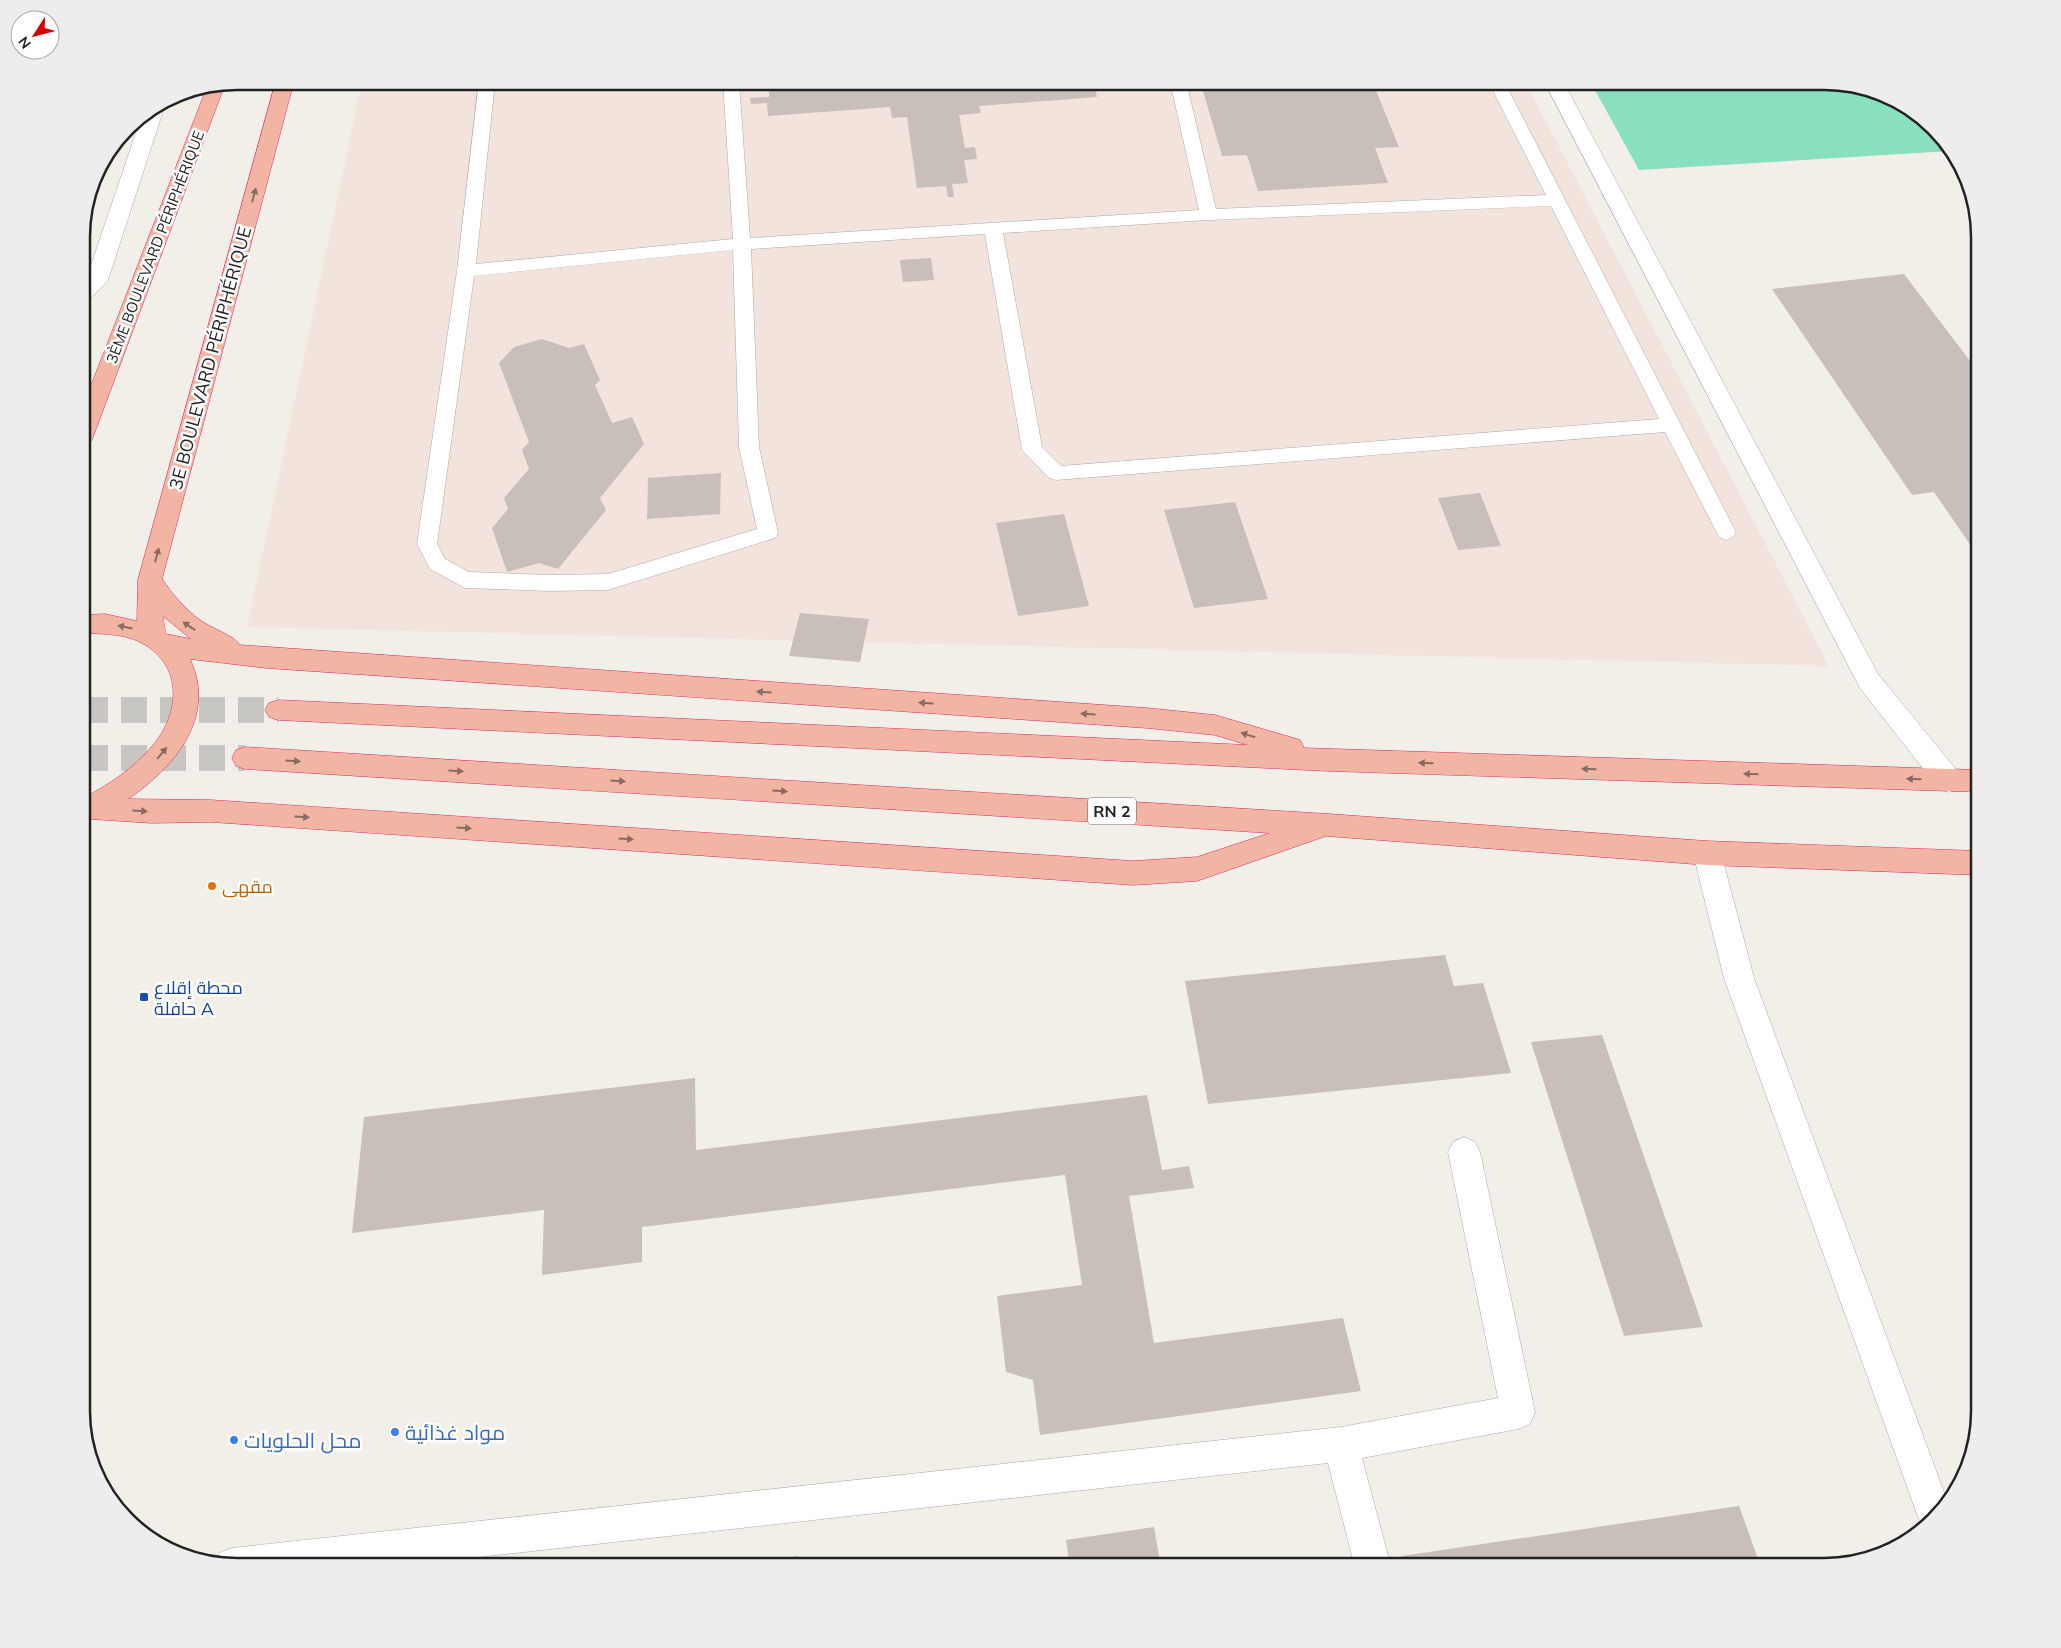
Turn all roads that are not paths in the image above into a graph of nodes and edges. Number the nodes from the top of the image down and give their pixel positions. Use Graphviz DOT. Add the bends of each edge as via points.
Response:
graph roads {
  1 [pos="283,90"];
  2 [pos="486,90"];
  3 [pos="731,90"];
  4 [pos="1180,90"];
  5 [pos="1501,90"];
  6 [pos="1558,90"];
  7 [pos="214,92"];
  8 [pos="151,118"];
  9 [pos="1556,200"];
  10 [pos="1210,215"];
  11 [pos="993,228"];
  12 [pos="742,244"];
  13 [pos="466,271"];
  14 [pos="90,287"];
  15 [pos="90,415"];
  16 [pos="1671,425"];
  17 [pos="1726,532"];
  18 [pos="150,580"];
  19 [pos="90,624"];
  20 [pos="159,640"];
  21 [pos="266,658"];
  22 [pos="278,710"];
  23 [pos="245,758"];
  24 [pos="1328,760"];
  25 [pos="1949,780"];
  26 [pos="1971,781"];
  27 [pos="90,808"];
  28 [pos="90,810"];
  29 [pos="1329,825"];
  30 [pos="1707,853"];
  31 [pos="1971,863"];
  32 [pos="1464,1152"];
  33 [pos="1342,1444"];
  34 [pos="1933,1510"];
  35 [pos="305,1558"];
  36 [pos="1371,1558"];
  18 -- 1 [label="highway, 3E BOULEVARD PÉRIPHÉRIQUE, one-way"];
  2 -- 13 [label="lane"];
  3 -- 12 [label="lane"];
  4 -- 10 [label="lane"];
  5 -- 9 [label="lane"];
  6 -- 25 [label="street" via="1869,681"];
  7 -- 15 [label="highway, 3ÈME BOULEVARD PÉRIPHÉRIQUE"];
  8 -- 14 [label="street" via="97,280"];
  9 -- 10 [label="lane"];
  9 -- 16 [label="lane"];
  10 -- 11 [label="lane"];
  11 -- 12 [label="lane"];
  11 -- 16 [label="lane" via="1032,450 1056,473"];
  12 -- 13 [label="lane"];
  12 -- 13 [label="lane" via="749,447 768,533 608,582 465,580 437,564 427,544"];
  16 -- 17 [label="lane"];
  18 -- 20 [label="highway, 3E BOULEVARD PÉRIPHÉRIQUE" via="150,621"];
  21 -- 18 [label="highway, one-way" via="233,650 181,621 163,602"];
  20 -- 19 [label="highway, one-way" via="136,629"];
  20 -- 21 [label="highway" via="195,650"];
  27 -- 20 [label="highway, one-way" via="120,792 146,771 166,749 180,725 187,702 186,680 179,660"];
  24 -- 21 [label="highway, one-way" via="1215,724"];
  22 -- 24 [label="highway"];
  23 -- 29 [label="highway, RN 2, one-way"];
  25 -- 24 [label="highway, one-way"];
  25 -- 26 [label="highway"];
  28 -- 29 [label="highway, one-way" via="211,811 1133,873 1197,869"];
  29 -- 30 [label="highway, RN 2"];
  30 -- 31 [label="highway, RN 2"];
  30 -- 34 [label="street" via="1739,978"];
  32 -- 33 [label="street" via="1518,1412"];
  33 -- 35 [label="street"];
  33 -- 36 [label="street"];
}
